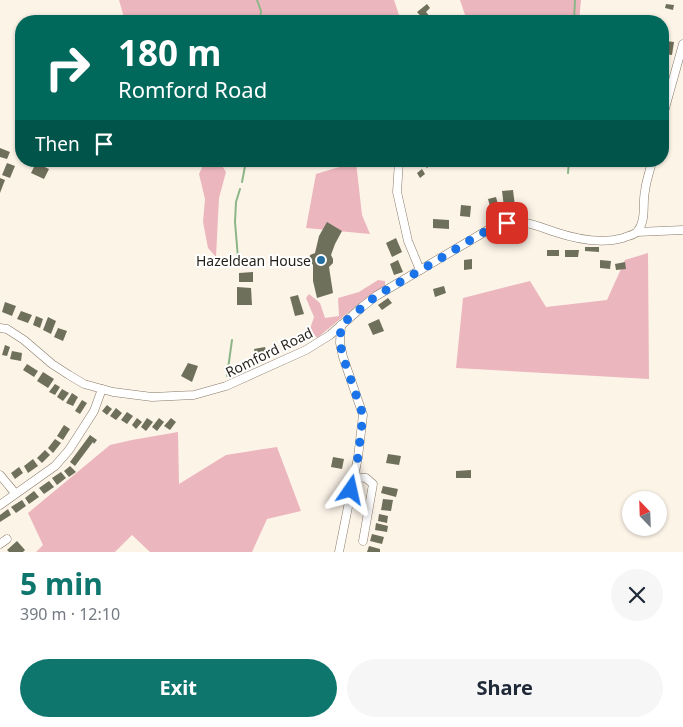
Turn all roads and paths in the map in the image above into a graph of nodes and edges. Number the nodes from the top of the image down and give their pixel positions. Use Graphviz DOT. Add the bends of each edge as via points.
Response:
graph roads {
  1 [pos="683,44"];
  2 [pos="669,94"];
  3 [pos="399,167"];
  4 [pos="650,167"];
  5 [pos="644,213"];
  6 [pos="657,230"];
  7 [pos="683,230"];
  8 [pos="637,232"];
  9 [pos="420,270"];
  10 [pos="341,325"];
  11 [pos="0,328"];
  12 [pos="102,389"];
  13 [pos="0,476"];
  14 [pos="354,476"];
  15 [pos="16,493"];
  16 [pos="0,505"];
  17 [pos="363,541"];
  18 [pos="339,552"];
  1 -- 2 [label="street"];
  3 -- 9 [label="street" via="397,192 408,241"];
  4 -- 5 [label="street" via="644,192"];
  5 -- 6 [label="street"];
  5 -- 8 [label="street"];
  6 -- 7 [label="street, Romford Road"];
  6 -- 8 [label="street, Romford Road"];
  8 -- 9 [label="street, Romford Road" via="615,240 585,240 536,225 507,223 493,227"];
  9 -- 10 [label="street, Romford Road" via="376,296"];
  10 -- 12 [label="street, Romford Road" via="330,336 306,350 226,386 194,395 152,397"];
  10 -- 14 [label="street" via="340,343 363,415"];
  11 -- 12 [label="street, Romford Road" via="24,340 52,364 84,384"];
  12 -- 15 [label="street" via="94,411 69,450 55,466"];
  13 -- 15 [label="street"];
  14 -- 17 [label="street" via="366,478 373,484"];
  14 -- 18 [label="street"];
  15 -- 16 [label="street"];
}
